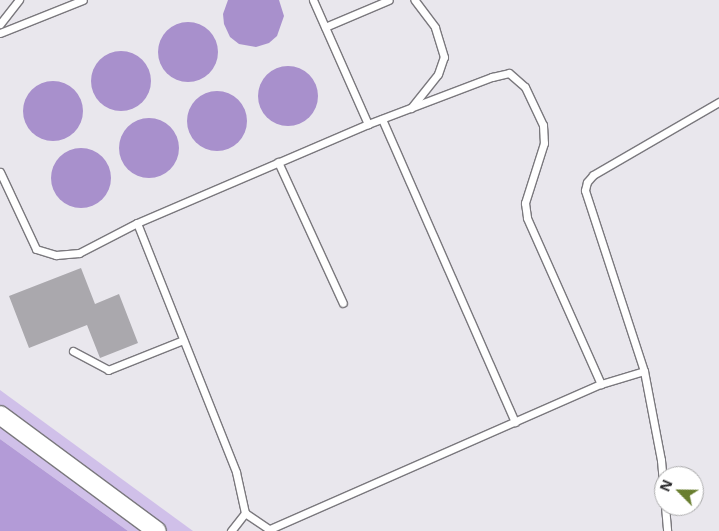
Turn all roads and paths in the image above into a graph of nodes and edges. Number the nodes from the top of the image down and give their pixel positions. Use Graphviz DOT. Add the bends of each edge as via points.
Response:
graph roads {
  1 [pos="19,0"];
  2 [pos="83,0"];
  3 [pos="313,0"];
  4 [pos="389,0"];
  5 [pos="415,0"];
  6 [pos="0,24"];
  7 [pos="325,27"];
  8 [pos="0,33"];
  9 [pos="719,102"];
  10 [pos="410,108"];
  11 [pos="382,119"];
  12 [pos="368,124"];
  13 [pos="278,162"];
  14 [pos="0,172"];
  15 [pos="137,223"];
  16 [pos="343,303"];
  17 [pos="183,340"];
  18 [pos="73,351"];
  19 [pos="644,371"];
  20 [pos="601,384"];
  21 [pos="0,415"];
  22 [pos="515,422"];
  23 [pos="662,466"];
  24 [pos="245,513"];
  25 [pos="666,516"];
  26 [pos="271,530"];
  27 [pos="157,531"];
  28 [pos="231,531"];
  29 [pos="667,531"];
  1 -- 6 [label="lane"];
  2 -- 8 [label="lane"];
  3 -- 7 [label="lane"];
  4 -- 7 [label="lane"];
  5 -- 10 [label="lane" via="435,27 444,56 438,74"];
  7 -- 12 [label="lane"];
  9 -- 19 [label="lane" via="593,175 587,182 585,190"];
  10 -- 11 [label="lane"];
  10 -- 20 [label="lane" via="510,73 524,87 544,125 544,143 525,202 527,218"];
  11 -- 12 [label="lane"];
  11 -- 22 [label="lane"];
  12 -- 13 [label="lane"];
  13 -- 15 [label="lane"];
  13 -- 16 [label="lane"];
  14 -- 15 [label="lane" via="36,249 56,255 79,253"];
  15 -- 17 [label="lane"];
  17 -- 18 [label="lane" via="108,370"];
  17 -- 24 [label="lane" via="236,472"];
  19 -- 20 [label="lane"];
  19 -- 23 [label="lane"];
  20 -- 22 [label="lane"];
  21 -- 27 [label="street"];
  22 -- 26 [label="lane"];
  24 -- 26 [label="lane"];
  24 -- 28 [label="lane"];
  25 -- 29 [label="lane"];
}
